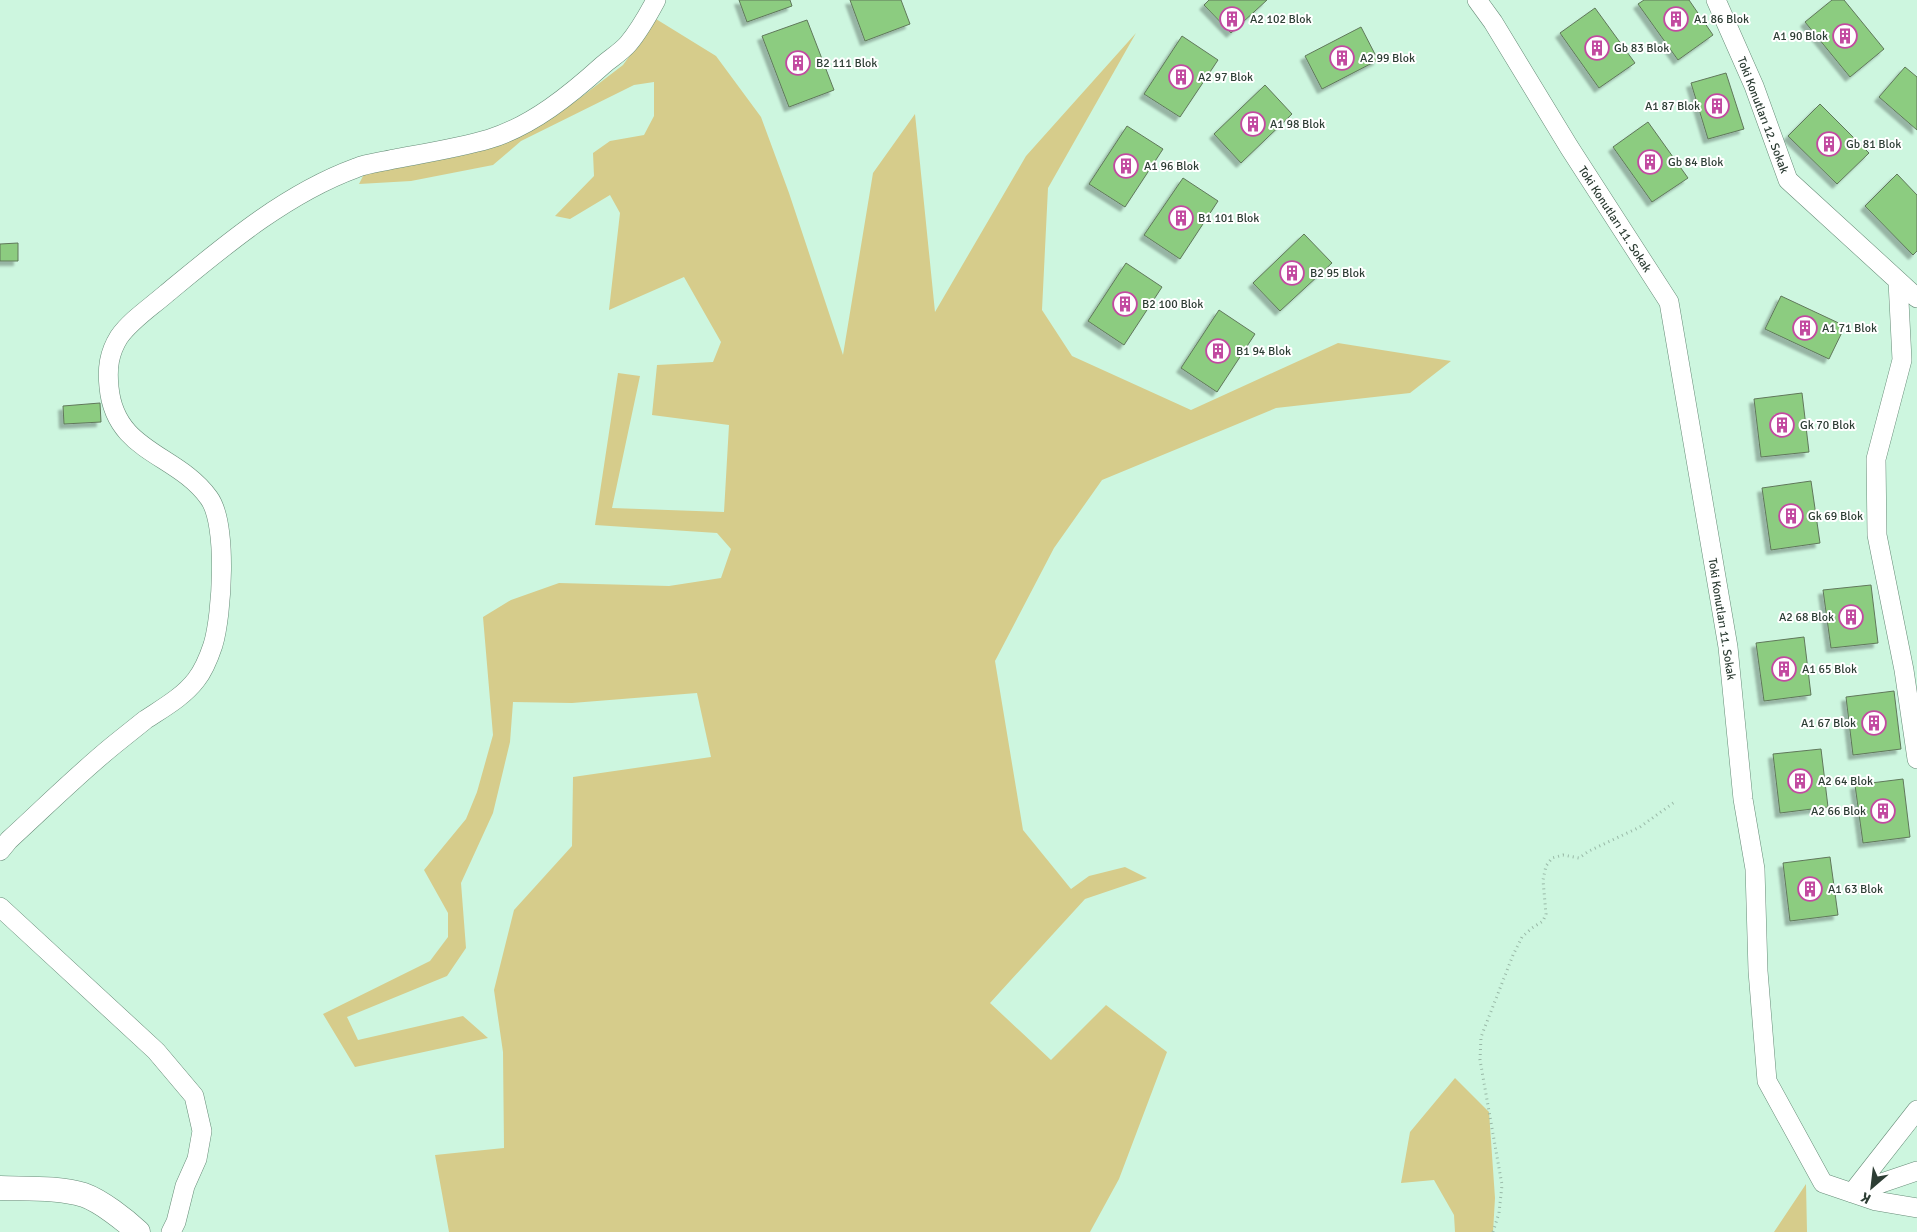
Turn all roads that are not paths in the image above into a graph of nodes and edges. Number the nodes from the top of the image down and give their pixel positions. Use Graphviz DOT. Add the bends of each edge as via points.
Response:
graph roads {
  1 [pos="656,0"];
  2 [pos="1477,0"];
  3 [pos="1716,0"];
  4 [pos="1898,282"];
  5 [pos="1917,298"];
  6 [pos="1917,760"];
  7 [pos="0,851"];
  8 [pos="0,907"];
  9 [pos="1917,1110"];
  10 [pos="1917,1171"];
  11 [pos="0,1188"];
  12 [pos="1852,1193"];
  13 [pos="1917,1208"];
  14 [pos="138,1232"];
  15 [pos="171,1232"];
  1 -- 7 [label="street" via="627,44 552,106 494,137 359,167 322,183 280,206 230,243 120,336 110,355 108,374 110,400 118,419 130,438 196,484 211,500 218,519 221,582 214,644 196,680 179,698 111,748"];
  2 -- 12 [label="street, Toki Konutları 11. Sokak" via="1669,302 1728,647 1743,799 1755,869 1758,971 1767,1082 1823,1183"];
  3 -- 4 [label="street, Toki Konutları 12. Sokak" via="1754,86 1788,180"];
  4 -- 5 [label="street, Toki Konutları 12. Sokak"];
  4 -- 6 [label="street" via="1902,360 1876,459 1877,535 1904,670"];
  8 -- 15 [label="street" via="156,1051 194,1096 202,1131 197,1158"];
  9 -- 12 [label="street"];
  10 -- 12 [label="street"];
  11 -- 14 [label="street" via="48,1190 85,1196 121,1217"];
  12 -- 13 [label="street, Toki Konutları 11. Sokak"];
}
